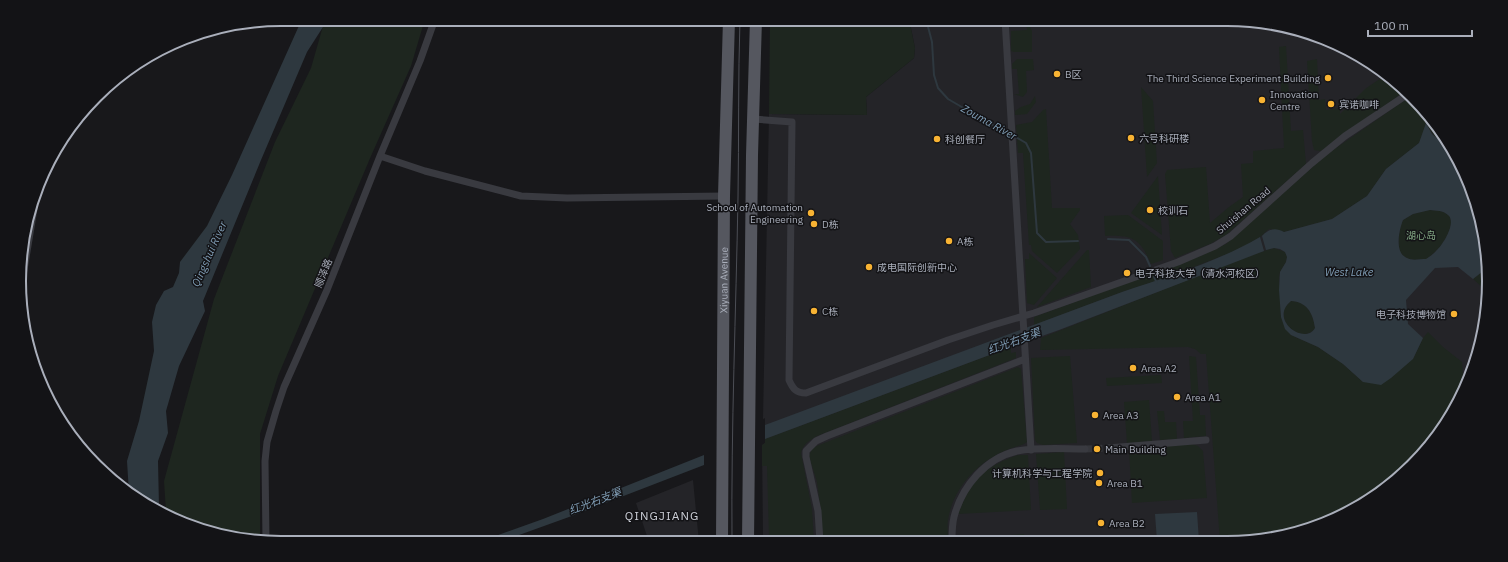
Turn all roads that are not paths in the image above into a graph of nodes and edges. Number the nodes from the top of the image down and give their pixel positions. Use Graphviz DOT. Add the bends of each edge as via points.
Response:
graph roads {
  1 [pos="433,26"];
  2 [pos="729,26"];
  3 [pos="756,26"];
  4 [pos="1005,26"];
  5 [pos="1403,97"];
  6 [pos="753,119"];
  7 [pos="380,156"];
  8 [pos="724,196"];
  9 [pos="1022,316"];
  10 [pos="1025,359"];
  11 [pos="1206,440"];
  12 [pos="1108,448"];
  13 [pos="1085,449"];
  14 [pos="1031,450"];
  15 [pos="266,535"];
  16 [pos="722,536"];
  17 [pos="748,536"];
  18 [pos="820,536"];
  19 [pos="952,536"];
  1 -- 7 [label="street, 顺泽路"];
  2 -- 8 [label="main road, Xiyuan Avenue"];
  3 -- 6 [label="main road"];
  4 -- 9 [label="street"];
  5 -- 9 [label="street, Shuishan Road" via="1345,136 1222,242 1178,262"];
  6 -- 9 [label="street, Shuishan Road" via="792,122 789,380 795,391 806,393"];
  6 -- 17 [label="main road"];
  7 -- 8 [label="street" via="424,171 521,196"];
  7 -- 15 [label="street, 顺泽路" via="327,290 284,387 271,426 265,461"];
  8 -- 16 [label="main road, Xiyuan Avenue"];
  9 -- 10 [label="street"];
  10 -- 14 [label="street"];
  10 -- 18 [label="street" via="827,436 810,445 806,457 818,511"];
  11 -- 12 [label="street"];
  13 -- 14 [label="street"];
  14 -- 19 [label="street" via="999,459 972,480 957,507"];
}
